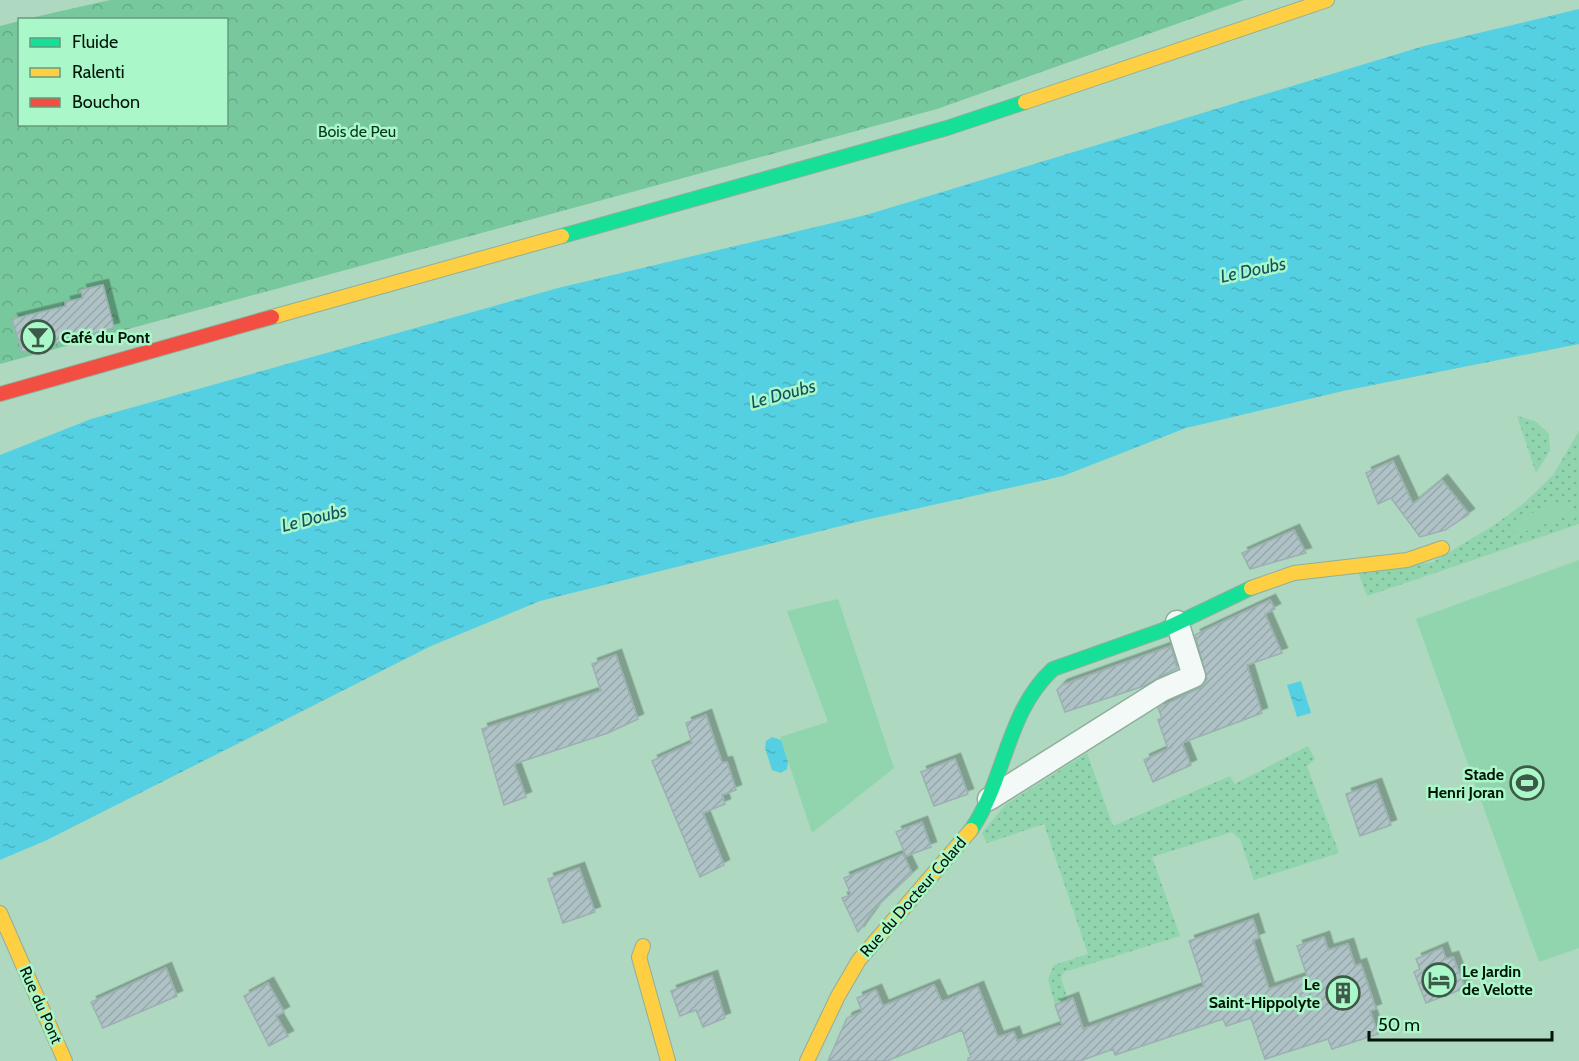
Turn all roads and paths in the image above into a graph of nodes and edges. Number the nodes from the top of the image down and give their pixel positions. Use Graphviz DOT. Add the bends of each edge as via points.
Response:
graph roads {
  1 [pos="1327,0"];
  2 [pos="0,394"];
  3 [pos="1442,548"];
  4 [pos="1178,622"];
  5 [pos="989,799"];
  6 [pos="1,914"];
  7 [pos="643,946"];
  8 [pos="65,1061"];
  9 [pos="668,1061"];
  10 [pos="807,1061"];
  1 -- 2 [label="main road" via="947,128"];
  3 -- 4 [label="main road, Rue du Docteur Colard" via="1407,560 1294,573"];
  4 -- 5 [label="main road, Rue du Docteur Colard" via="1053,669 1040,678 1016,724"];
  4 -- 5 [label="street, Rue du Docteur Colard" via="1194,676 1162,690"];
  5 -- 10 [label="main road, Rue du Docteur Colard" via="973,828 859,960"];
  6 -- 8 [label="main road, Rue du Pont"];
  7 -- 9 [label="main road" via="639,957"];
}
